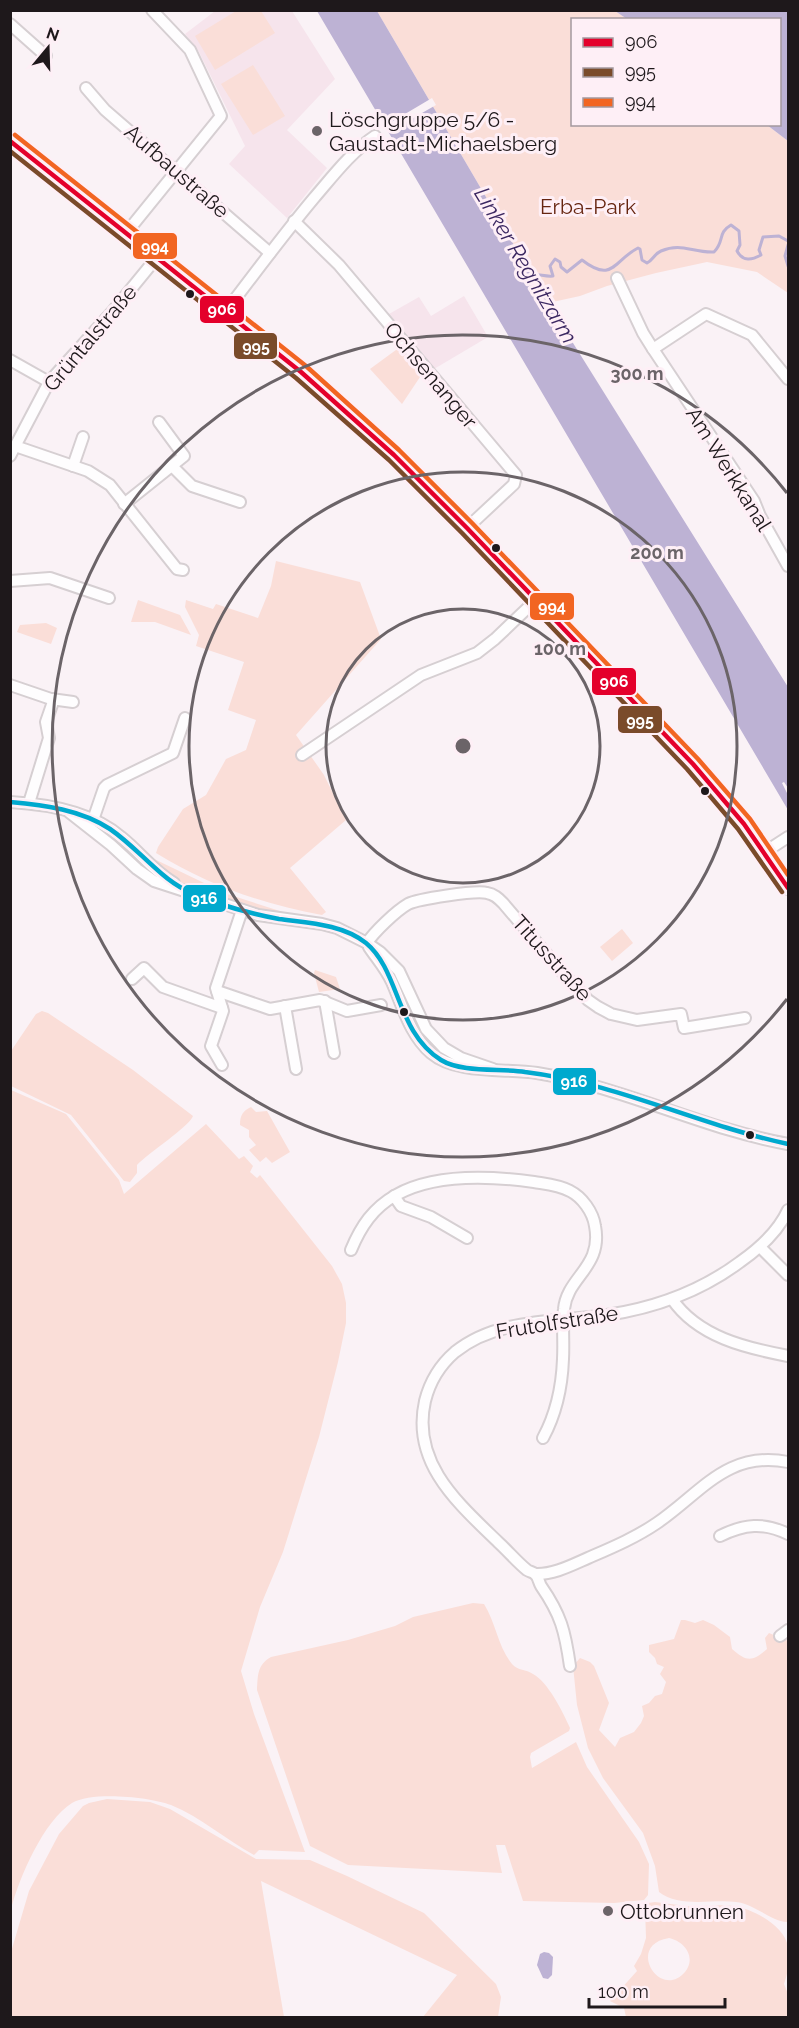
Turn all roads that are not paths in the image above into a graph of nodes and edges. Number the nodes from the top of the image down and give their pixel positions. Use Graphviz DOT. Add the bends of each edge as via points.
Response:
graph roads {
  1 [pos="152,10"];
  2 [pos="10,24"];
  3 [pos="46,56"];
  4 [pos="86,88"];
  5 [pos="375,136"];
  6 [pos="10,141"];
  7 [pos="176,171"];
  8 [pos="294,221"];
  9 [pos="127,232"];
  10 [pos="270,253"];
  11 [pos="158,256"];
  12 [pos="617,278"];
  13 [pos="225,311"];
  14 [pos="652,350"];
  15 [pos="10,360"];
  16 [pos="789,379"];
  17 [pos="49,381"];
  18 [pos="159,422"];
  19 [pos="83,437"];
  20 [pos="13,451"];
  21 [pos="73,466"];
  22 [pos="172,466"];
  23 [pos="240,502"];
  24 [pos="124,504"];
  25 [pos="467,528"];
  26 [pos="789,566"];
  27 [pos="183,570"];
  28 [pos="10,581"];
  29 [pos="109,598"];
  30 [pos="536,600"];
  31 [pos="10,685"];
  32 [pos="54,699"];
  33 [pos="74,702"];
  34 [pos="185,718"];
  35 [pos="302,755"];
  36 [pos="10,802"];
  37 [pos="29,803"];
  38 [pos="69,812"];
  39 [pos="93,820"];
  40 [pos="789,837"];
  41 [pos="765,852"];
  42 [pos="789,888"];
  43 [pos="191,893"];
  44 [pos="242,910"];
  45 [pos="367,943"];
  46 [pos="132,979"];
  47 [pos="217,991"];
  48 [pos="325,1001"];
  49 [pos="381,1005"];
  50 [pos="285,1006"];
  51 [pos="222,1008"];
  52 [pos="745,1018"];
  53 [pos="334,1053"];
  54 [pos="222,1065"];
  55 [pos="296,1069"];
  56 [pos="789,1144"];
  57 [pos="394,1196"];
  58 [pos="789,1210"];
  59 [pos="467,1238"];
  60 [pos="760,1247"];
  61 [pos="351,1250"];
  62 [pos="789,1275"];
  63 [pos="672,1299"];
  64 [pos="564,1319"];
  65 [pos="789,1356"];
  66 [pos="543,1438"];
  67 [pos="789,1462"];
  68 [pos="789,1534"];
  69 [pos="720,1536"];
  70 [pos="535,1574"];
  71 [pos="570,1666"];
  1 -- 7 [label="street" via="190,50 221,116"];
  2 -- 3 [label="street"];
  4 -- 7 [label="street, Aufbaustraße" via="105,110"];
  5 -- 8 [label="street" via="356,151"];
  6 -- 9 [label="street"];
  7 -- 9 [label="street"];
  7 -- 10 [label="street, Aufbaustraße"];
  8 -- 10 [label="street"];
  8 -- 25 [label="street, Ochsenanger" via="339,265 516,475 514,484"];
  9 -- 11 [label="street"];
  10 -- 13 [label="street"];
  11 -- 13 [label="street"];
  11 -- 17 [label="street, Grüntalstraße"];
  12 -- 14 [label="street, Am Werkkanal"];
  13 -- 25 [label="street" via="324,391"];
  14 -- 16 [label="street" via="706,314 752,335"];
  14 -- 26 [label="street, Am Werkkanal" via="754,501"];
  15 -- 17 [label="street"];
  17 -- 20 [label="street, Grüntalstraße"];
  18 -- 22 [label="street" via="184,456"];
  19 -- 21 [label="street"];
  20 -- 21 [label="street"];
  21 -- 24 [label="street" via="110,485"];
  22 -- 23 [label="street" via="192,486"];
  22 -- 24 [label="street"];
  24 -- 27 [label="street" via="177,568"];
  25 -- 30 [label="street"];
  28 -- 29 [label="street" via="50,578"];
  30 -- 35 [label="street" via="477,653 422,675"];
  30 -- 41 [label="street" via="716,789"];
  31 -- 32 [label="street"];
  32 -- 33 [label="street"];
  32 -- 37 [label="street" via="46,722 49,738"];
  34 -- 39 [label="street" via="173,753 107,785"];
  36 -- 37 [label="street"];
  37 -- 38 [label="street"];
  38 -- 39 [label="street"];
  38 -- 43 [label="street" via="145,875"];
  39 -- 43 [label="street" via="113,830 162,876"];
  40 -- 41 [label="street"];
  41 -- 42 [label="street"];
  43 -- 44 [label="street"];
  44 -- 45 [label="street" via="322,924"];
  44 -- 47 [label="street"];
  45 -- 52 [label="street, Titusstraße" via="407,904 487,893 503,903 588,1000 611,1014 637,1020 681,1014 684,1028"];
  45 -- 56 [label="street" via="399,971 426,1029 444,1048 461,1058 494,1069 573,1081 746,1135"];
  46 -- 51 [label="street" via="144,968 163,987"];
  47 -- 50 [label="street" via="270,1009"];
  47 -- 51 [label="street"];
  48 -- 49 [label="street" via="347,1011"];
  48 -- 50 [label="street"];
  48 -- 53 [label="street"];
  50 -- 55 [label="street"];
  51 -- 54 [label="street" via="210,1046"];
  57 -- 59 [label="street" via="401,1206 431,1217"];
  57 -- 61 [label="street" via="366,1219"];
  57 -- 64 [label="street" via="428,1183 486,1178 562,1187 574,1194 594,1219 596,1240 591,1261 568,1294"];
  58 -- 60 [label="street, Frutolfstraße"];
  60 -- 62 [label="street"];
  60 -- 63 [label="street, Frutolfstraße" via="726,1273"];
  63 -- 64 [label="street, Frutolfstraße" via="623,1312"];
  63 -- 65 [label="street" via="683,1315 708,1332 744,1347"];
  64 -- 66 [label="street" via="559,1394"];
  64 -- 70 [label="street, Frutolfstraße" via="493,1331 463,1345 441,1366 422,1412 424,1443 439,1477 471,1517"];
  67 -- 70 [label="street" via="760,1460 736,1465 621,1544 544,1575"];
  68 -- 69 [label="street" via="752,1525"];
  70 -- 71 [label="street, Frutolfstraße" via="558,1610"];
}
